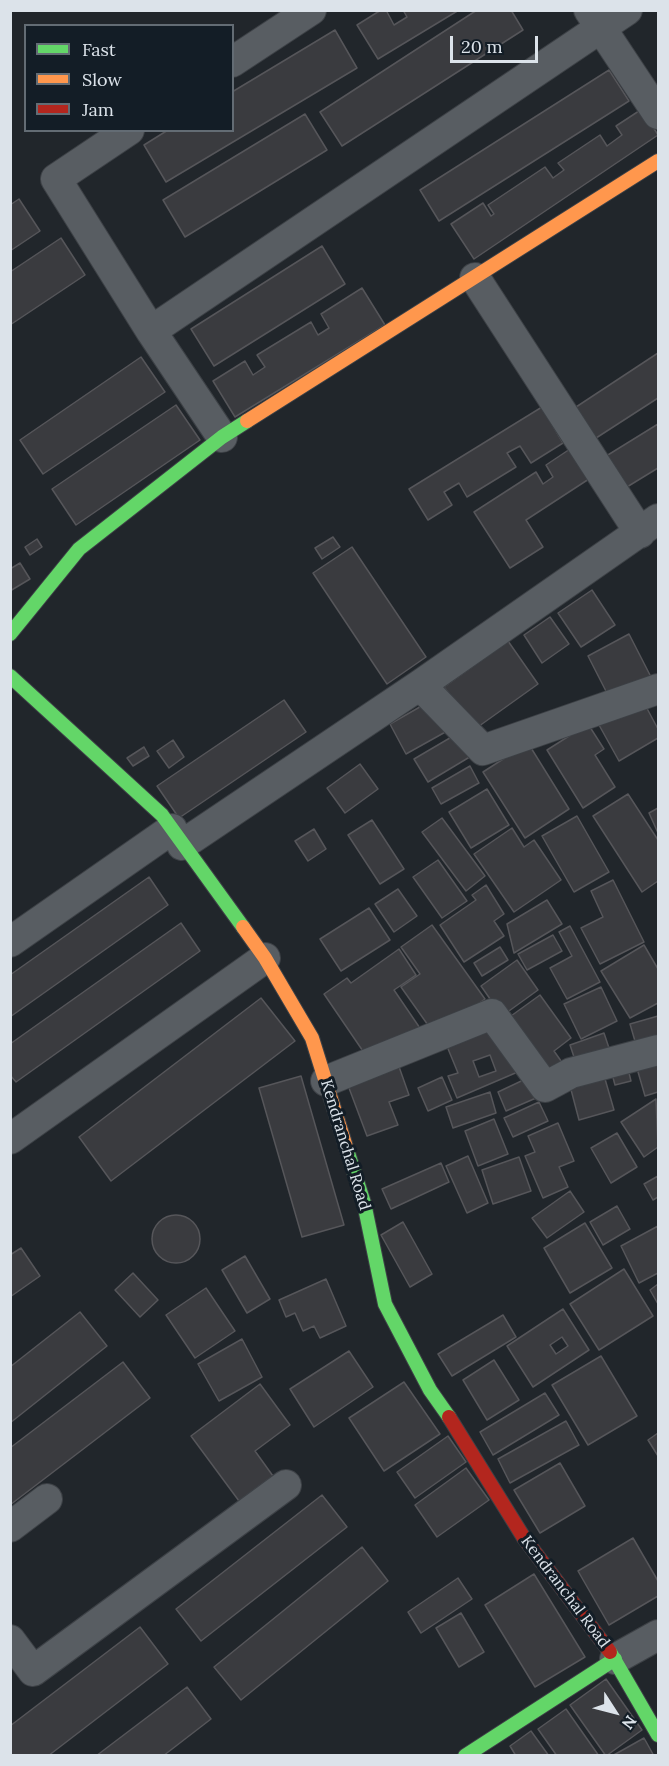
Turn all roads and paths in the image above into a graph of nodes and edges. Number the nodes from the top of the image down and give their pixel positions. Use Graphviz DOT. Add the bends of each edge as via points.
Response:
graph roads {
  1 [pos="311,10"];
  2 [pos="627,10"];
  3 [pos="594,19"];
  4 [pos="234,61"];
  5 [pos="658,114"];
  6 [pos="126,132"];
  7 [pos="658,162"];
  8 [pos="474,278"];
  9 [pos="151,331"];
  10 [pos="222,437"];
  11 [pos="649,526"];
  12 [pos="10,634"];
  13 [pos="10,676"];
  14 [pos="420,685"];
  15 [pos="658,690"];
  16 [pos="177,837"];
  17 [pos="10,942"];
  18 [pos="265,958"];
  19 [pos="658,1050"];
  20 [pos="326,1081"];
  21 [pos="10,1139"];
  22 [pos="286,1485"];
  23 [pos="47,1499"];
  24 [pos="10,1527"];
  25 [pos="658,1635"];
  26 [pos="10,1640"];
  27 [pos="615,1659"];
  28 [pos="658,1735"];
  29 [pos="465,1755"];
  1 -- 4 [label="street"];
  2 -- 3 [label="street"];
  3 -- 5 [label="street"];
  3 -- 9 [label="street"];
  6 -- 9 [label="street" via="56,179"];
  7 -- 8 [label="street"];
  8 -- 10 [label="street"];
  8 -- 11 [label="street"];
  9 -- 10 [label="street"];
  10 -- 12 [label="street" via="79,549"];
  11 -- 14 [label="street"];
  13 -- 16 [label="street, Kendranchal Road" via="162,815"];
  14 -- 15 [label="street" via="483,750"];
  14 -- 16 [label="street"];
  16 -- 17 [label="street"];
  16 -- 18 [label="street, Kendranchal Road"];
  18 -- 20 [label="street, Kendranchal Road" via="312,1038"];
  18 -- 21 [label="street"];
  19 -- 20 [label="street" via="571,1073 545,1087 492,1014"];
  20 -- 27 [label="street, Kendranchal Road" via="364,1203 385,1304 430,1390 467,1442 524,1538"];
  22 -- 26 [label="street" via="33,1671"];
  23 -- 24 [label="street"];
  25 -- 27 [label="street, Kendranchal Road"];
  27 -- 28 [label="street"];
  27 -- 29 [label="street, Kendranchal Road"];
}
